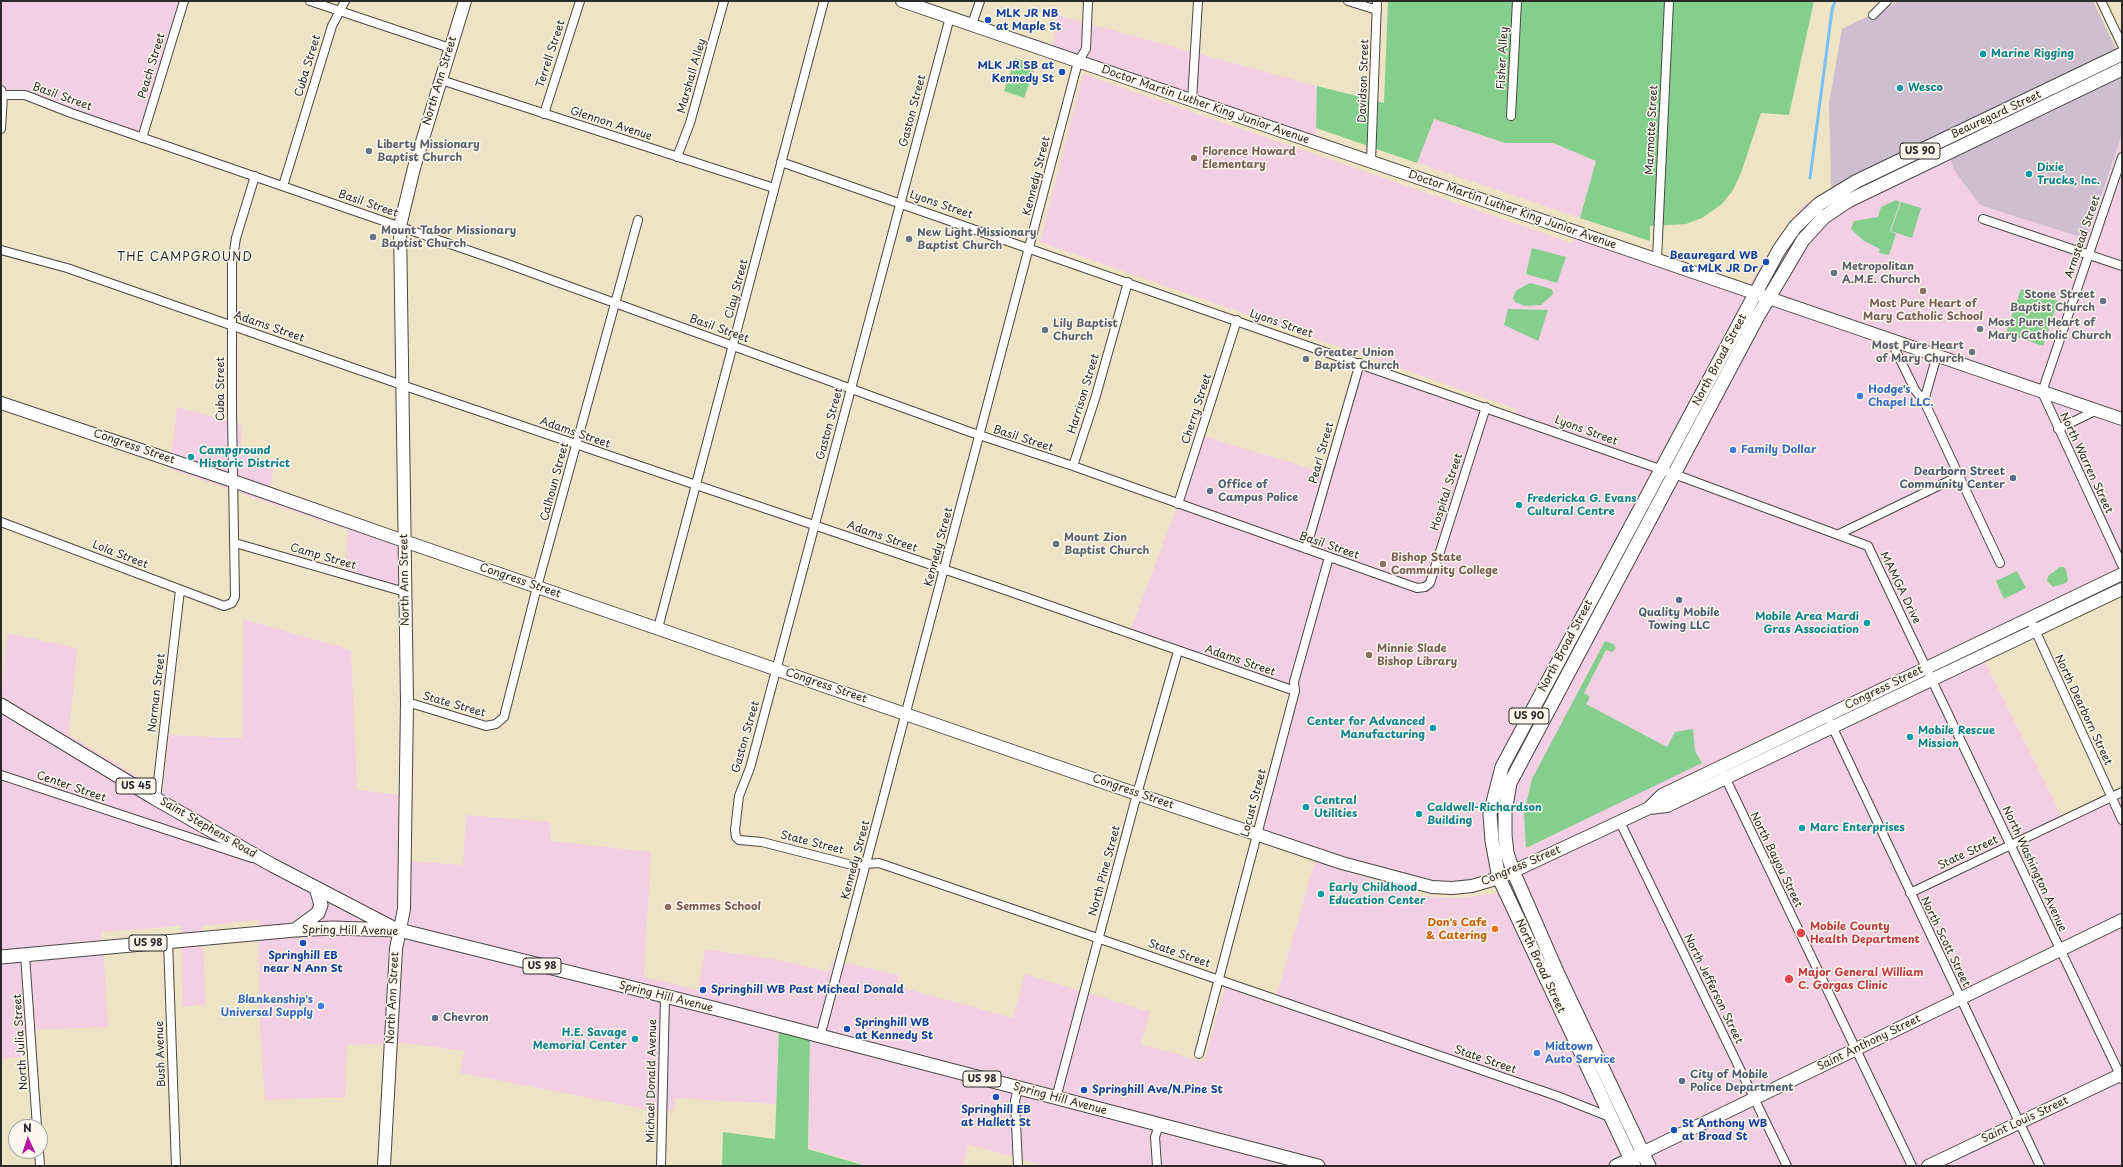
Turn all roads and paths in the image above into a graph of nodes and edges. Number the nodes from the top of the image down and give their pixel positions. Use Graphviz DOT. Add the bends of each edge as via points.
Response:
graph roads {
  1 [pos="184,1"];
  2 [pos="310,1"];
  3 [pos="345,1"];
  4 [pos="464,1"];
  5 [pos="580,1"];
  6 [pos="724,1"];
  7 [pos="824,1"];
  8 [pos="902,1"];
  9 [pos="980,1"];
  10 [pos="1088,1"];
  11 [pos="1198,1"];
  12 [pos="1348,1"];
  13 [pos="1377,1"];
  14 [pos="1517,1"];
  15 [pos="1669,1"];
  16 [pos="1887,1"];
  17 [pos="2101,1"];
  18 [pos="1377,10"];
  19 [pos="340,11"];
  20 [pos="1873,15"];
  21 [pos="950,17"];
  22 [pos="972,24"];
  23 [pos="2122,45"];
  24 [pos="450,48"];
  25 [pos="2122,54"];
  26 [pos="1078,62"];
  27 [pos="2122,69"];
  28 [pos="441,80"];
  29 [pos="2,93"];
  30 [pos="1192,102"];
  31 [pos="544,114"];
  32 [pos="1511,116"];
  33 [pos="1,129"];
  34 [pos="142,138"];
  35 [pos="677,157"];
  36 [pos="2122,157"];
  37 [pos="782,162"];
  38 [pos="1372,162"];
  39 [pos="255,176"];
  40 [pos="283,186"];
  41 [pos="774,188"];
  42 [pos="899,202"];
  43 [pos="638,220"];
  44 [pos="1983,220"];
  45 [pos="400,226"];
  46 [pos="1030,248"];
  47 [pos="1,250"];
  48 [pos="2089,254"];
  49 [pos="1657,259"];
  50 [pos="2122,266"];
  51 [pos="1128,282"];
  52 [pos="1756,293"];
  53 [pos="1769,297"];
  54 [pos="616,303"];
  55 [pos="1237,320"];
  56 [pos="232,326"];
  57 [pos="1890,340"];
  58 [pos="733,346"];
  59 [pos="1937,355"];
  60 [pos="1360,363"];
  61 [pos="402,385"];
  62 [pos="851,389"];
  63 [pos="2042,392"];
  64 [pos="1924,401"];
  65 [pos="1,403"];
  66 [pos="1486,407"];
  67 [pos="2097,410"];
  68 [pos="2122,419"];
  69 [pos="2058,429"];
  70 [pos="980,436"];
  71 [pos="576,445"];
  72 [pos="1073,466"];
  73 [pos="1661,469"];
  74 [pos="1674,474"];
  75 [pos="1959,476"];
  76 [pos="233,481"];
  77 [pos="696,486"];
  78 [pos="1178,504"];
  79 [pos="1,522"];
  80 [pos="815,526"];
  81 [pos="1839,534"];
  82 [pos="404,542"];
  83 [pos="235,543"];
  84 [pos="1306,549"];
  85 [pos="1329,557"];
  86 [pos="2000,563"];
  87 [pos="2122,565"];
  88 [pos="944,570"];
  89 [pos="2122,574"];
  90 [pos="1430,583"];
  91 [pos="537,587"];
  92 [pos="2122,589"];
  93 [pos="180,590"];
  94 [pos="405,592"];
  95 [pos="232,603"];
  96 [pos="2030,618"];
  97 [pos="658,628"];
  98 [pos="2035,631"];
  99 [pos="1178,651"];
  100 [pos="1927,668"];
  101 [pos="777,669"];
  102 [pos="1933,679"];
  103 [pos="1295,691"];
  104 [pos="407,702"];
  105 [pos="1,705"];
  106 [pos="906,714"];
  107 [pos="1827,716"];
  108 [pos="496,724"];
  109 [pos="1832,728"];
  110 [pos="1720,767"];
  111 [pos="1,775"];
  112 [pos="1725,779"];
  113 [pos="2122,792"];
  114 [pos="1137,794"];
  115 [pos="2111,798"];
  116 [pos="156,799"];
  117 [pos="1649,808"];
  118 [pos="2122,820"];
  119 [pos="1620,822"];
  120 [pos="1257,834"];
  121 [pos="736,837"];
  122 [pos="2011,845"];
  123 [pos="866,864"];
  124 [pos="272,865"];
  125 [pos="1513,871"];
  126 [pos="1499,878"];
  127 [pos="316,888"];
  128 [pos="1910,893"];
  129 [pos="2122,920"];
  130 [pos="295,930"];
  131 [pos="399,930"];
  132 [pos="1099,938"];
  133 [pos="168,941"];
  134 [pos="2060,950"];
  135 [pos="26,955"];
  136 [pos="1,958"];
  137 [pos="1219,980"];
  138 [pos="665,997"];
  139 [pos="1960,998"];
  140 [pos="820,1037"];
  141 [pos="1855,1049"];
  142 [pos="1199,1054"];
  143 [pos="2121,1077"];
  144 [pos="1018,1088"];
  145 [pos="1056,1098"];
  146 [pos="1754,1098"];
  147 [pos="1610,1116"];
  148 [pos="36,1119"];
  149 [pos="2019,1122"];
  150 [pos="1159,1125"];
  151 [pos="1636,1159"];
  152 [pos="176,1166"];
  153 [pos="384,1166"];
  154 [pos="661,1166"];
  155 [pos="1018,1166"];
  156 [pos="1157,1166"];
  157 [pos="1318,1166"];
  158 [pos="1616,1166"];
  159 [pos="1649,1166"];
  160 [pos="1787,1166"];
  161 [pos="1912,1166"];
  162 [pos="1928,1166"];
  163 [pos="2040,1166"];
  1 -- 34 [label="street, Peach Street"];
  2 -- 19 [label="street"];
  3 -- 19 [label="street, Cuba Street"];
  4 -- 24 [label="street, North Ann Street"];
  5 -- 31 [label="street, Terrell Street"];
  6 -- 35 [label="street, Marshall Alley" via="690,123"];
  7 -- 37 [label="street, Clay Street"];
  8 -- 21 [label="street, Doctor Martin Luther King Junior Avenue"];
  9 -- 22 [label="street"];
  10 -- 26 [label="street, Kennedy Street" via="1086,49"];
  11 -- 30 [label="street"];
  12 -- 18 [label="street"];
  13 -- 18 [label="street, Davidson Street"];
  14 -- 32 [label="street, Fisher Alley"];
  15 -- 49 [label="street, Marmotte Street"];
  16 -- 20 [label="street"];
  17 -- 23 [label="street"];
  18 -- 38 [label="street, Davidson Street"];
  19 -- 24 [label="street"];
  19 -- 40 [label="street, Cuba Street" via="332,26"];
  21 -- 22 [label="street, Doctor Martin Luther King Junior Avenue"];
  21 -- 42 [label="street, Gaston Street"];
  22 -- 26 [label="street, Doctor Martin Luther King Junior Avenue"];
  24 -- 28 [label="street, North Ann Street"];
  25 -- 52 [label="main road, Beauregard Street / US 90" via="1857,181 1819,204 1795,227 1779,250"];
  26 -- 30 [label="street, Doctor Martin Luther King Junior Avenue"];
  26 -- 46 [label="street, Kennedy Street"];
  27 -- 53 [label="main road, Beauregard Street / US 90" via="1848,201 1824,217 1803,240"];
  28 -- 31 [label="street, Glennon Avenue"];
  28 -- 45 [label="street, North Ann Street" via="414,168"];
  29 -- 33 [label="street"];
  29 -- 34 [label="street, Basil Street" via="26,95"];
  30 -- 38 [label="street, Doctor Martin Luther King Junior Avenue"];
  31 -- 35 [label="street, Glennon Avenue"];
  34 -- 39 [label="street, Basil Street"];
  35 -- 41 [label="street, Glennon Avenue"];
  36 -- 48 [label="street, Armstead Street"];
  37 -- 41 [label="street, Clay Street"];
  37 -- 42 [label="street, Lyons Street"];
  38 -- 49 [label="street, Doctor Martin Luther King Junior Avenue"];
  39 -- 40 [label="street, Basil Street"];
  39 -- 56 [label="street, Cuba Street" via="236,238 232,264"];
  40 -- 45 [label="street, Basil Street"];
  41 -- 58 [label="street, Clay Street"];
  42 -- 46 [label="street, Lyons Street"];
  42 -- 62 [label="street, Gaston Street"];
  43 -- 54 [label="street, Calhoun Street"];
  44 -- 48 [label="street"];
  45 -- 54 [label="street, Basil Street"];
  45 -- 61 [label="street, North Ann Street"];
  46 -- 51 [label="street, Lyons Street"];
  46 -- 70 [label="street, Kennedy Street"];
  47 -- 56 [label="street, Adams Street" via="67,268"];
  48 -- 50 [label="street"];
  48 -- 63 [label="street, Armstead Street"];
  49 -- 52 [label="street, Doctor Martin Luther King Junior Avenue"];
  51 -- 55 [label="street, Lyons Street"];
  51 -- 72 [label="street, Harrison Street"];
  52 -- 53 [label="street, Doctor Martin Luther King Junior Avenue"];
  52 -- 73 [label="main road, North Broad Street / US 90"];
  53 -- 57 [label="street, Doctor Martin Luther King Junior Avenue"];
  53 -- 74 [label="main road, North Broad Street / US 90"];
  54 -- 58 [label="street, Basil Street"];
  54 -- 71 [label="street, Calhoun Street"];
  55 -- 60 [label="street, Lyons Street"];
  55 -- 78 [label="street, Cherry Street"];
  56 -- 61 [label="street, Adams Street"];
  56 -- 76 [label="street, Cuba Street"];
  57 -- 59 [label="street, Doctor Martin Luther King Junior Avenue"];
  57 -- 64 [label="street" via="1915,390"];
  58 -- 62 [label="street, Basil Street"];
  58 -- 77 [label="street, Clay Street"];
  59 -- 63 [label="street, Doctor Martin Luther King Junior Avenue"];
  59 -- 64 [label="street"];
  60 -- 66 [label="street, Lyons Street"];
  60 -- 84 [label="street, Pearl Street"];
  61 -- 71 [label="street, Adams Street"];
  61 -- 82 [label="street, North Ann Street"];
  62 -- 70 [label="street, Basil Street"];
  62 -- 80 [label="street, Gaston Street"];
  63 -- 67 [label="street, Doctor Martin Luther King Junior Avenue"];
  63 -- 69 [label="street, North Warren Street"];
  64 -- 75 [label="street"];
  65 -- 76 [label="street, Congress Street"];
  66 -- 73 [label="street, Lyons Street"];
  66 -- 90 [label="street, Hospital Street"];
  67 -- 68 [label="street, Doctor Martin Luther King Junior Avenue"];
  67 -- 69 [label="street"];
  69 -- 87 [label="street, North Warren Street"];
  70 -- 72 [label="street, Basil Street"];
  70 -- 88 [label="street, Kennedy Street"];
  71 -- 77 [label="street, Adams Street"];
  71 -- 91 [label="street, Calhoun Street"];
  72 -- 78 [label="street, Basil Street"];
  73 -- 74 [label="street, Lyons Street"];
  73 -- 126 [label="main road, North Broad Street / US 90" via="1502,767 1490,814"];
  74 -- 81 [label="street, Lyons Street"];
  74 -- 125 [label="main road, North Broad Street / US 90" via="1510,783 1505,812 1505,835"];
  75 -- 81 [label="street"];
  75 -- 86 [label="street"];
  76 -- 82 [label="street, Congress Street"];
  76 -- 83 [label="street, Cuba Street"];
  77 -- 80 [label="street, Adams Street"];
  77 -- 97 [label="street, Clay Street"];
  78 -- 84 [label="street, Basil Street"];
  79 -- 93 [label="street, Lola Street"];
  80 -- 88 [label="street, Adams Street"];
  80 -- 101 [label="street, Gaston Street"];
  81 -- 100 [label="street, MAMGA Drive" via="1868,546"];
  82 -- 91 [label="street, Congress Street"];
  82 -- 94 [label="street, North Ann Street"];
  83 -- 94 [label="street, Camp Street"];
  83 -- 95 [label="street, Cuba Street" via="236,597"];
  84 -- 85 [label="street, Basil Street"];
  85 -- 90 [label="street, Basil Street" via="1417,588"];
  85 -- 103 [label="street, Locust Street" via="1294,682"];
  88 -- 99 [label="street, Adams Street"];
  88 -- 106 [label="street, Kennedy Street"];
  89 -- 96 [label="street, Congress Street"];
  91 -- 97 [label="street, Congress Street"];
  91 -- 108 [label="street, Calhoun Street" via="504,717"];
  92 -- 98 [label="street, Congress Street"];
  93 -- 95 [label="street, Lola Street" via="224,606"];
  93 -- 116 [label="street, Norman Street"];
  94 -- 104 [label="street, North Ann Street"];
  96 -- 98 [label="street, North Dearborn Street"];
  96 -- 100 [label="street, Congress Street"];
  97 -- 101 [label="street, Congress Street"];
  98 -- 102 [label="street, Congress Street"];
  98 -- 115 [label="street, North Dearborn Street"];
  99 -- 103 [label="street, Adams Street"];
  99 -- 114 [label="street, North Pine Street"];
  100 -- 102 [label="street, North Washington Avenue"];
  100 -- 107 [label="street, Congress Street"];
  101 -- 106 [label="street, Congress Street"];
  101 -- 121 [label="street, Gaston Street" via="750,768 739,796"];
  102 -- 109 [label="street, Congress Street"];
  102 -- 122 [label="street, North Washington Avenue"];
  103 -- 120 [label="street, Locust Street"];
  104 -- 108 [label="street, State Street" via="486,726"];
  104 -- 131 [label="street, North Ann Street" via="404,908"];
  105 -- 116 [label="main road, Saint Stephens Road / US 45"];
  106 -- 114 [label="street, Congress Street"];
  106 -- 123 [label="street, Kennedy Street"];
  107 -- 109 [label="street, North Scott Street"];
  107 -- 110 [label="street, Congress Street"];
  109 -- 112 [label="street, Congress Street"];
  109 -- 128 [label="street, North Scott Street"];
  110 -- 112 [label="street, North Bayou Street"];
  110 -- 117 [label="street, Congress Street" via="1662,795"];
  111 -- 124 [label="street, Center Street"];
  112 -- 117 [label="street, Congress Street" via="1667,806"];
  112 -- 141 [label="street, North Bayou Street"];
  113 -- 115 [label="street, State Street"];
  114 -- 120 [label="street, Congress Street"];
  114 -- 132 [label="street, North Pine Street"];
  115 -- 118 [label="street, North Dearborn Street"];
  115 -- 122 [label="street, State Street"];
  116 -- 124 [label="main road, Saint Stephens Road / US 45"];
  117 -- 119 [label="street, Congress Street"];
  119 -- 125 [label="street, Congress Street"];
  119 -- 146 [label="street, North Jefferson Street"];
  120 -- 126 [label="street, Congress Street" via="1342,863 1432,887 1472,886"];
  120 -- 137 [label="street, Locust Street"];
  121 -- 123 [label="street, State Street" via="739,840 762,842 852,865"];
  122 -- 128 [label="street, State Street"];
  122 -- 134 [label="street, North Washington Avenue"];
  123 -- 132 [label="street, State Street" via="880,863"];
  123 -- 140 [label="street, Kennedy Street"];
  124 -- 127 [label="main road, Saint Stephens Road / US 45"];
  125 -- 126 [label="street, Congress Street"];
  125 -- 151 [label="main road, North Broad Street / US 90"];
  126 -- 147 [label="main road, North Broad Street / US 90"];
  127 -- 130 [label="main road" via="321,906 318,913"];
  127 -- 131 [label="main road, Saint Stephens Road / US 45"];
  128 -- 139 [label="street, North Scott Street"];
  129 -- 134 [label="street, Saint Anthony Street"];
  130 -- 131 [label="main road, Spring Hill Avenue / US 98"];
  130 -- 133 [label="main road, Spring Hill Avenue / US 98"];
  131 -- 138 [label="main road, Spring Hill Avenue / US 98"];
  131 -- 153 [label="street, North Ann Street"];
  132 -- 137 [label="street, State Street"];
  132 -- 145 [label="street, North Pine Street"];
  133 -- 135 [label="main road, Spring Hill Avenue / US 98"];
  133 -- 152 [label="street, Bush Avenue"];
  134 -- 139 [label="street, Saint Anthony Street"];
  134 -- 143 [label="street, North Washington Avenue"];
  135 -- 136 [label="main road, Spring Hill Avenue / US 98"];
  135 -- 148 [label="street, North Julia Street"];
  137 -- 142 [label="street, Locust Street"];
  137 -- 147 [label="street, State Street"];
  138 -- 140 [label="main road, Spring Hill Avenue / US 98"];
  138 -- 154 [label="street, Michael Donald Avenue"];
  139 -- 141 [label="street, Saint Anthony Street"];
  139 -- 149 [label="street, North Scott Street"];
  140 -- 144 [label="main road, Spring Hill Avenue / US 98"];
  141 -- 146 [label="street, Saint Anthony Street"];
  141 -- 161 [label="street, North Bayou Street"];
  143 -- 149 [label="street, Saint Louis Street"];
  144 -- 145 [label="main road, Spring Hill Avenue / US 98"];
  144 -- 155 [label="street" via="1015,1101"];
  145 -- 150 [label="main road, Spring Hill Avenue / US 98"];
  146 -- 151 [label="street, Saint Anthony Street"];
  146 -- 160 [label="street, North Jefferson Street"];
  147 -- 151 [label="main road, North Broad Street / US 90"];
  149 -- 162 [label="street, Saint Louis Street"];
  149 -- 163 [label="street, North Scott Street"];
  150 -- 156 [label="street" via="1155,1137"];
  150 -- 157 [label="main road, Spring Hill Avenue / US 98"];
  151 -- 158 [label="main road, Saint Anthony Street"];
  151 -- 159 [label="main road, North Broad Street / US 90"];
}
